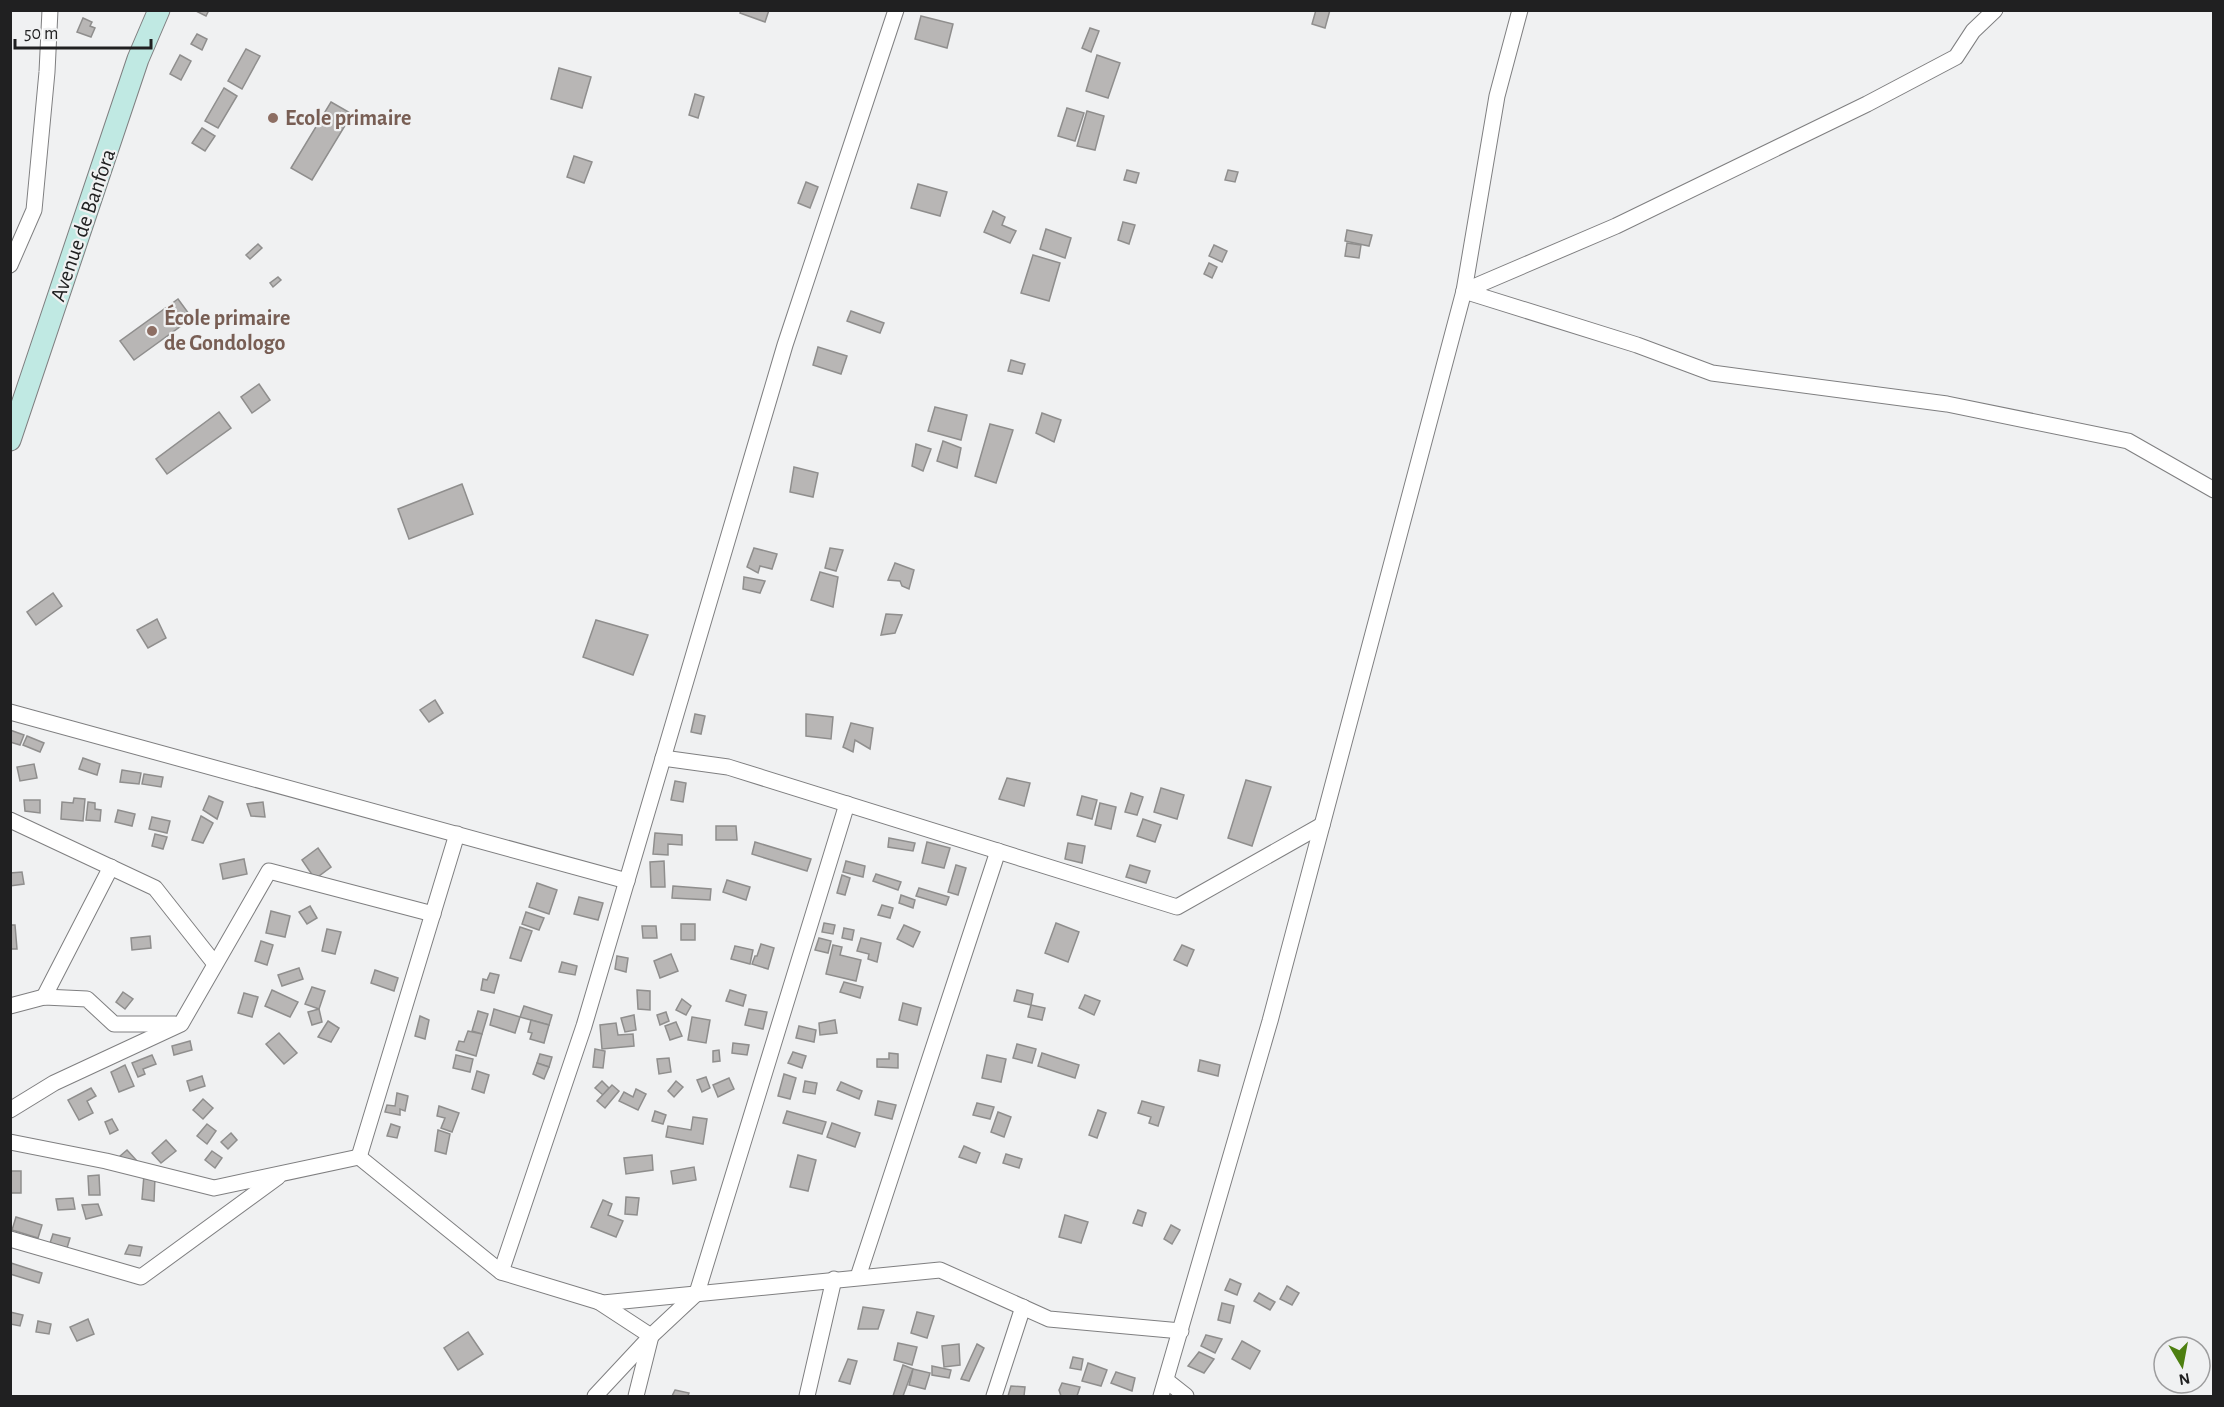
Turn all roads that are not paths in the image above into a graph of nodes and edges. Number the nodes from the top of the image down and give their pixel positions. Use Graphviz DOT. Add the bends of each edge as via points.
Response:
graph roads {
  1 [pos="50,10"];
  2 [pos="159,10"];
  3 [pos="896,10"];
  4 [pos="1520,10"];
  5 [pos="1995,10"];
  6 [pos="10,265"];
  7 [pos="1464,291"];
  8 [pos="10,440"];
  9 [pos="2214,490"];
  10 [pos="10,712"];
  11 [pos="663,758"];
  12 [pos="847,804"];
  13 [pos="10,820"];
  14 [pos="1322,825"];
  15 [pos="457,834"];
  16 [pos="998,851"];
  17 [pos="111,867"];
  18 [pos="627,881"];
  19 [pos="433,914"];
  20 [pos="215,964"];
  21 [pos="44,997"];
  22 [pos="10,1006"];
  23 [pos="181,1024"];
  24 [pos="10,1110"];
  25 [pos="10,1142"];
  26 [pos="359,1157"];
  27 [pos="282,1174"];
  28 [pos="10,1239"];
  29 [pos="501,1272"];
  30 [pos="858,1277"];
  31 [pos="834,1279"];
  32 [pos="697,1293"];
  33 [pos="596,1300"];
  34 [pos="1023,1307"];
  35 [pos="1182,1331"];
  36 [pos="651,1336"];
  37 [pos="1167,1381"];
  38 [pos="595,1396"];
  39 [pos="636,1396"];
  40 [pos="807,1396"];
  41 [pos="994,1396"];
  42 [pos="1161,1396"];
  43 [pos="1186,1396"];
  1 -- 6 [label="street" via="34,210"];
  2 -- 8 [label="main road, Avenue de Banfora" via="138,59"];
  3 -- 11 [label="street" via="785,345"];
  4 -- 7 [label="street" via="1497,96"];
  5 -- 7 [label="street" via="1973,31 1956,57 1616,226"];
  7 -- 9 [label="street" via="1637,345 1712,373 1947,404 2128,441"];
  7 -- 14 [label="street"];
  10 -- 15 [label="street"];
  11 -- 12 [label="street" via="728,767"];
  11 -- 18 [label="street"];
  12 -- 16 [label="street"];
  12 -- 32 [label="street"];
  13 -- 17 [label="street"];
  14 -- 16 [label="street" via="1177,907"];
  14 -- 35 [label="street"];
  15 -- 18 [label="street"];
  15 -- 19 [label="street"];
  16 -- 30 [label="street"];
  17 -- 20 [label="street" via="155,888"];
  17 -- 21 [label="street"];
  18 -- 29 [label="street" via="584,1026"];
  19 -- 20 [label="street" via="269,871"];
  19 -- 26 [label="street"];
  20 -- 23 [label="street"];
  21 -- 22 [label="street"];
  21 -- 23 [label="street" via="87,999 114,1024"];
  23 -- 24 [label="street" via="54,1083"];
  25 -- 27 [label="street" via="214,1188"];
  26 -- 27 [label="street"];
  26 -- 29 [label="street"];
  27 -- 28 [label="street" via="141,1277"];
  29 -- 33 [label="street"];
  30 -- 31 [label="street"];
  30 -- 34 [label="street" via="940,1270"];
  31 -- 32 [label="street"];
  31 -- 40 [label="street"];
  32 -- 33 [label="street" via="603,1303"];
  32 -- 36 [label="street"];
  33 -- 36 [label="street"];
  34 -- 35 [label="street" via="1049,1319"];
  34 -- 41 [label="street"];
  35 -- 37 [label="street"];
  36 -- 38 [label="street"];
  36 -- 39 [label="street"];
  37 -- 42 [label="street"];
  37 -- 43 [label="street"];
}
